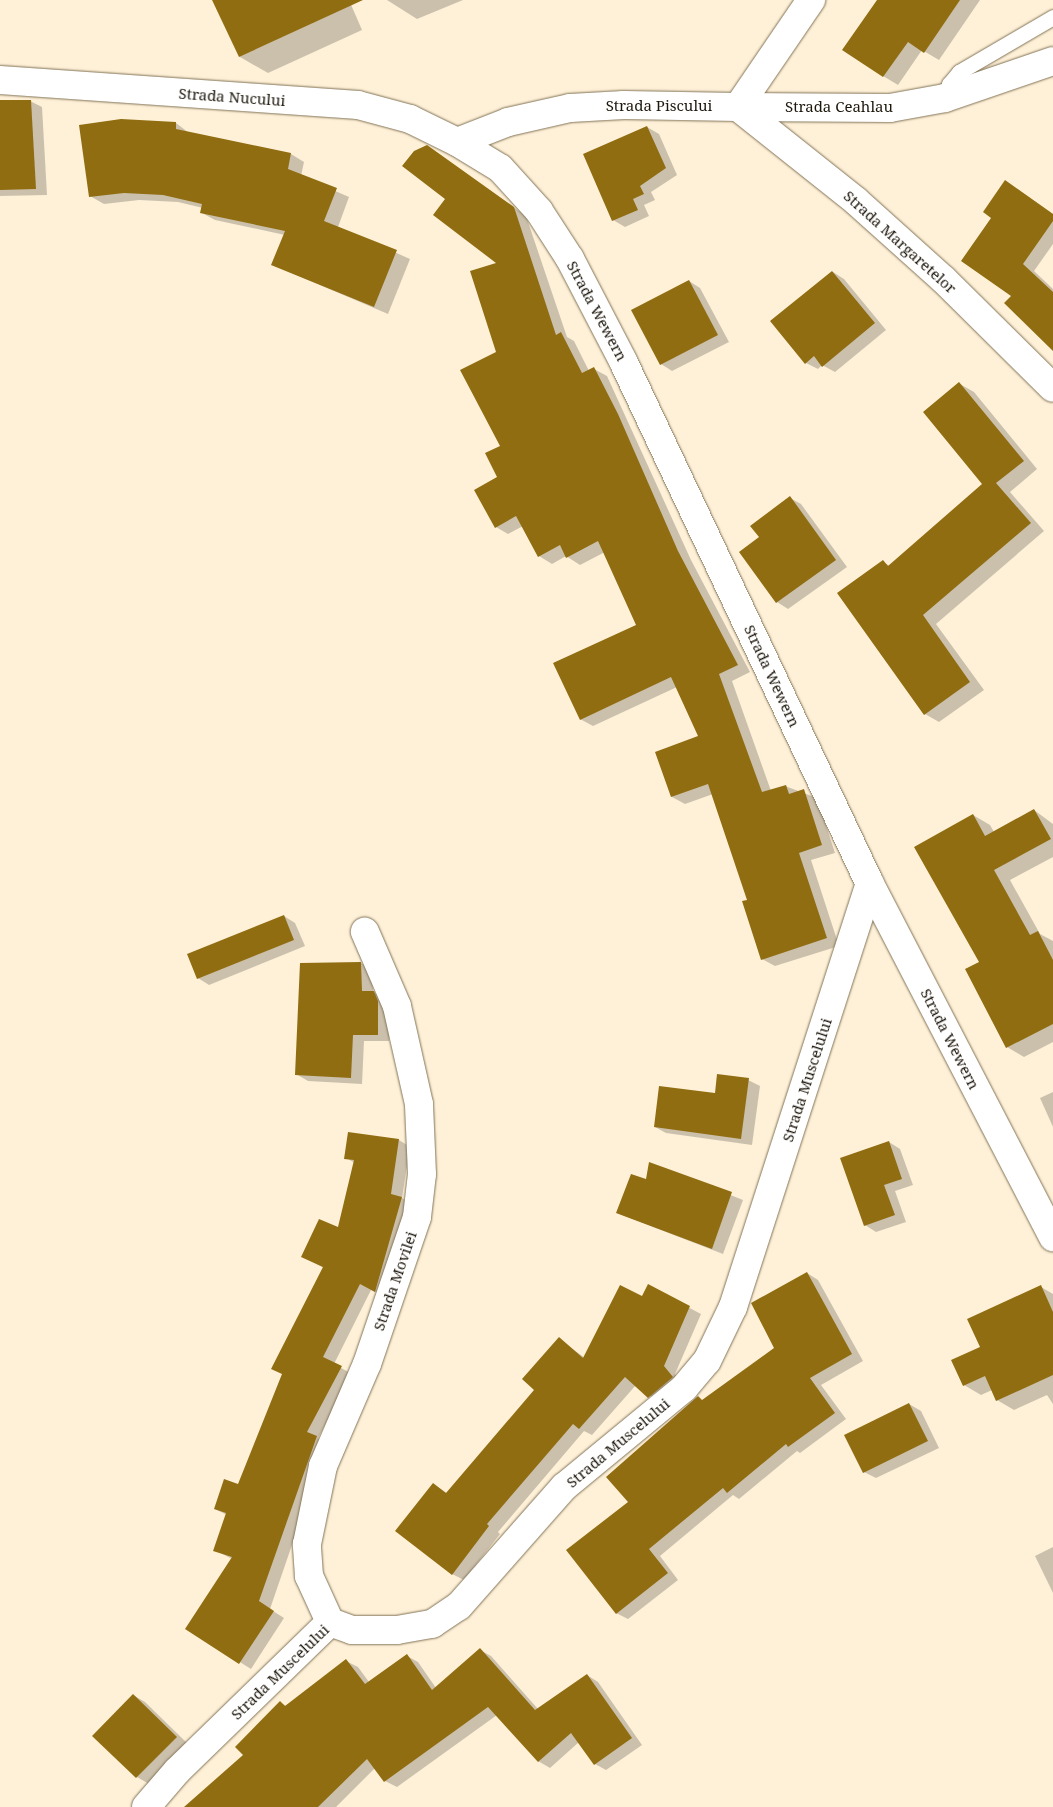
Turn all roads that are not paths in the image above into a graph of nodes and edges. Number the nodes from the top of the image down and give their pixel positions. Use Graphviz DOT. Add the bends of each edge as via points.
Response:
graph roads {
  1 [pos="811,0"];
  2 [pos="1053,17"];
  3 [pos="1053,62"];
  4 [pos="0,80"];
  5 [pos="945,98"];
  6 [pos="738,107"];
  7 [pos="458,142"];
  8 [pos="1053,388"];
  9 [pos="870,884"];
  10 [pos="366,932"];
  11 [pos="1053,1238"];
  12 [pos="330,1622"];
  13 [pos="146,1807"];
  1 -- 6 [label="street"];
  2 -- 5 [label="lane" via="959,72 949,84"];
  3 -- 5 [label="street, Strada Ceahlau"];
  4 -- 7 [label="street, Strada Nucului" via="358,106 410,119"];
  5 -- 6 [label="street, Strada Ceahlau" via="890,108"];
  6 -- 7 [label="street, Strada Piscului" via="624,105 570,108 508,122"];
  6 -- 8 [label="street, Strada Margaretelor" via="863,207 944,280"];
  7 -- 9 [label="street, Strada Wewern" via="500,168 539,211 570,259 623,361"];
  9 -- 11 [label="street, Strada Wewern"];
  9 -- 12 [label="street, Strada Muscelului" via="733,1307 707,1361 684,1388 564,1487 460,1606 432,1624 397,1630 352,1630"];
  10 -- 12 [label="street, Strada Movilei" via="397,1006 419,1104 422,1174 417,1217 367,1364 322,1466 307,1544 309,1576"];
  12 -- 13 [label="street, Strada Muscelului" via="177,1771"];
}
